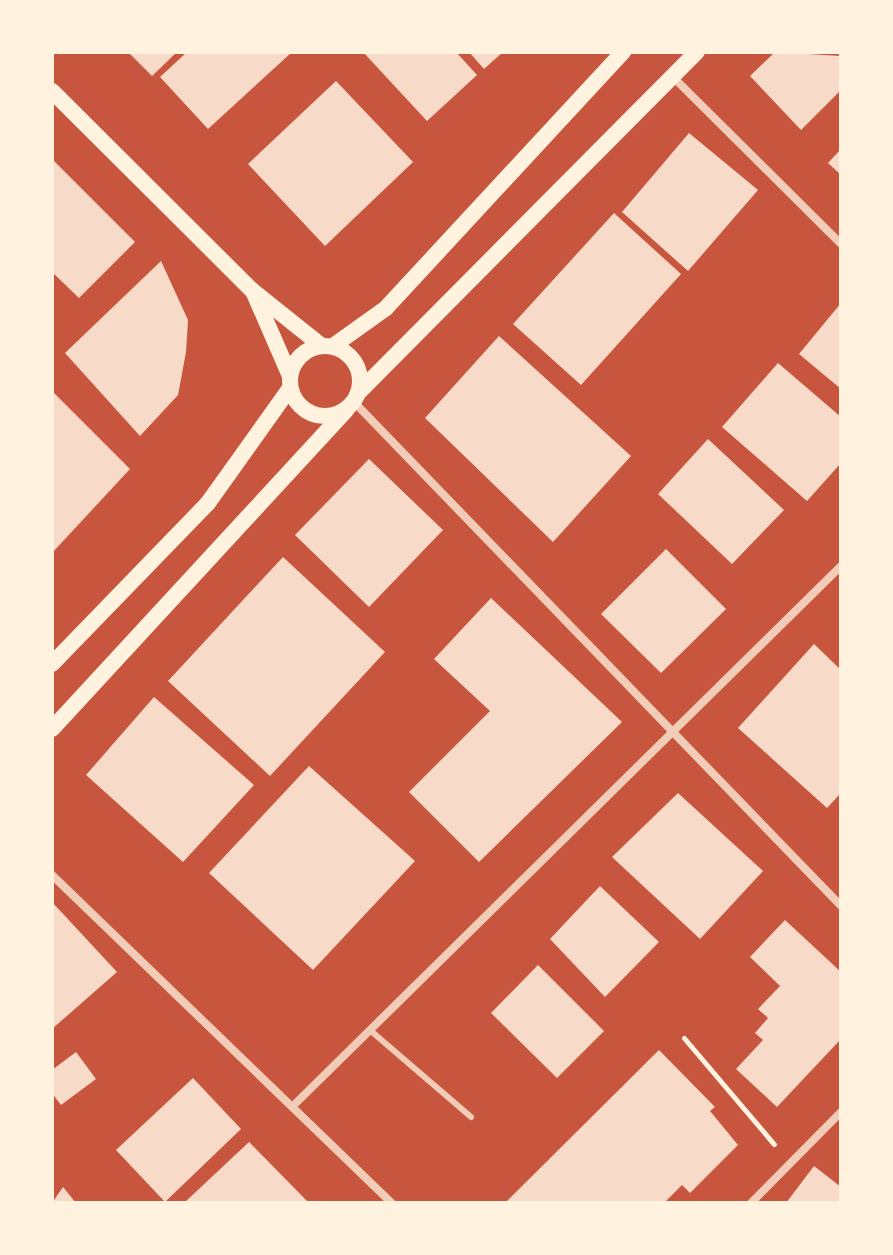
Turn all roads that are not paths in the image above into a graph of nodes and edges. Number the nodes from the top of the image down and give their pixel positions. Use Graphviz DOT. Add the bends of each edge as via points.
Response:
graph roads {
  1 [pos="623,52"];
  2 [pos="697,52"];
  3 [pos="674,78"];
  4 [pos="52,91"];
  5 [pos="841,244"];
  6 [pos="253,291"];
  7 [pos="328,346"];
  8 [pos="290,382"];
  9 [pos="353,401"];
  10 [pos="841,566"];
  11 [pos="52,664"];
  12 [pos="52,729"];
  13 [pos="674,735"];
  14 [pos="52,875"];
  15 [pos="841,906"];
  16 [pos="371,1031"];
  17 [pos="296,1103"];
  18 [pos="841,1112"];
  19 [pos="471,1117"];
  20 [pos="392,1203"];
  21 [pos="751,1203"];
  1 -- 7 [label="main road" via="386,308"];
  2 -- 3 [label="main road"];
  3 -- 5 [label="street"];
  3 -- 9 [label="main road"];
  4 -- 6 [label="main road"];
  6 -- 7 [label="main road"];
  6 -- 8 [label="main road"];
  7 -- 8 [label="main road" via="301,355"];
  7 -- 9 [label="main road" via="353,358"];
  8 -- 9 [label="main road" via="312,414"];
  8 -- 11 [label="main road" via="208,503"];
  9 -- 12 [label="main road"];
  9 -- 13 [label="street"];
  10 -- 13 [label="street"];
  13 -- 15 [label="street"];
  13 -- 16 [label="street"];
  14 -- 17 [label="street"];
  16 -- 17 [label="street"];
  16 -- 19 [label="lane"];
  17 -- 20 [label="street"];
  18 -- 21 [label="street"];
}
